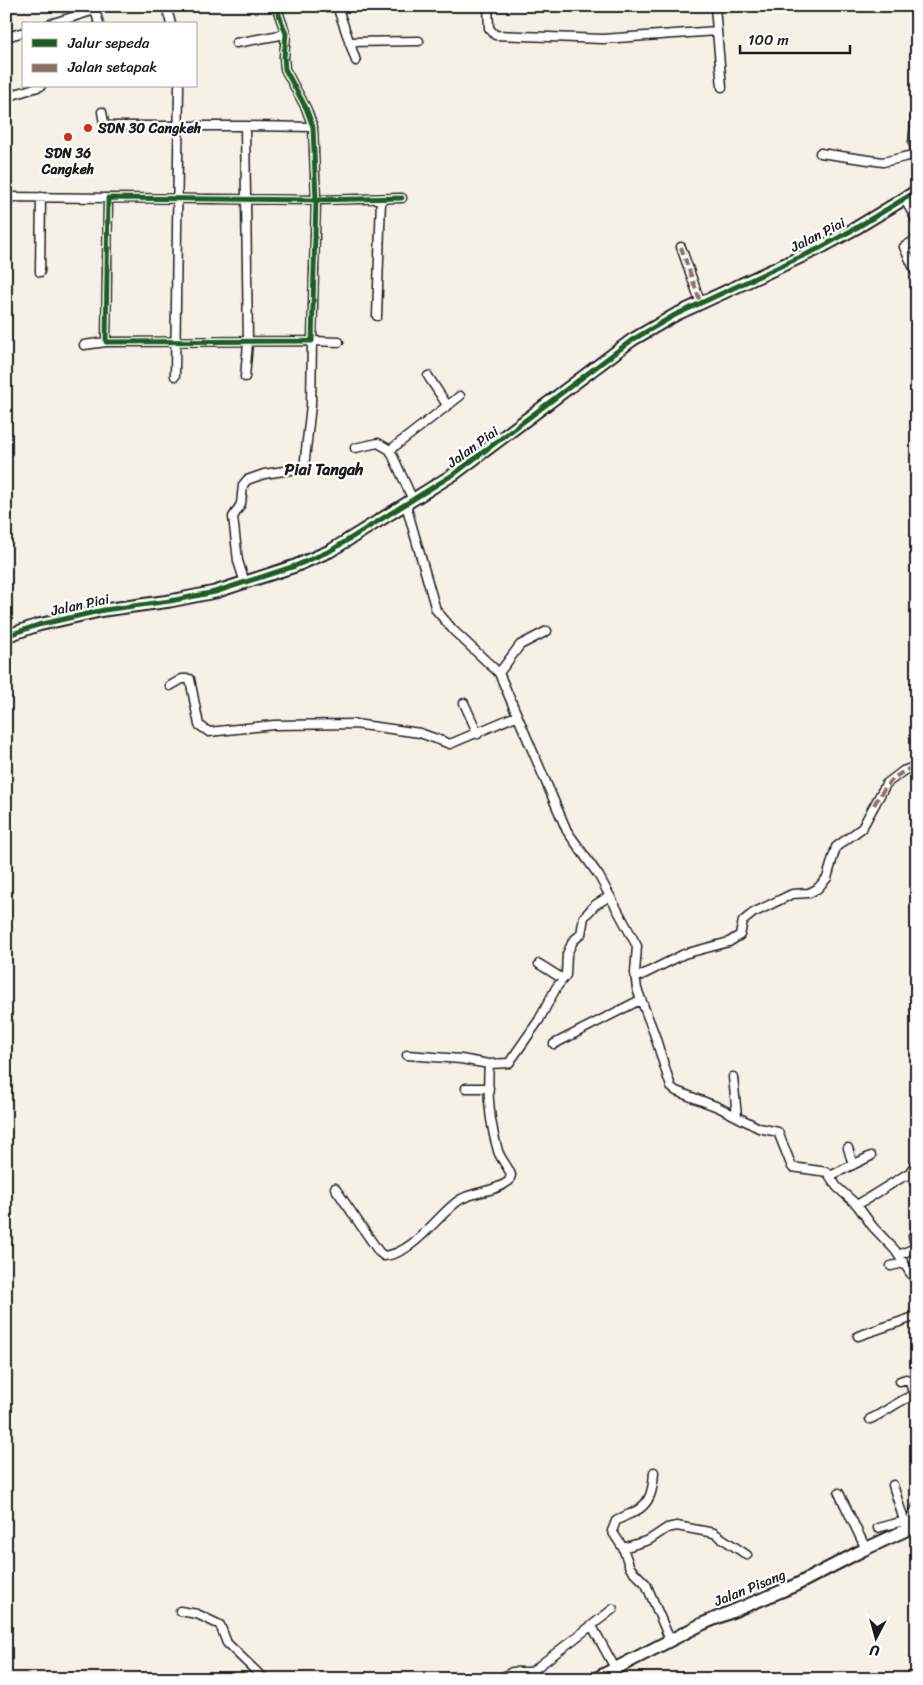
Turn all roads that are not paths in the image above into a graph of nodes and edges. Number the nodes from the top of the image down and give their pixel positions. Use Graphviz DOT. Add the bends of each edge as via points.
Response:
graph roads {
  1 [pos="166,6"];
  2 [pos="276,6"];
  3 [pos="337,6"];
  4 [pos="488,6"];
  5 [pos="714,6"];
  6 [pos="95,8"];
  7 [pos="56,22"];
  8 [pos="99,22"];
  9 [pos="170,22"];
  10 [pos="717,31"];
  11 [pos="22,32"];
  12 [pos="286,34"];
  13 [pos="6,36"];
  14 [pos="419,41"];
  15 [pos="236,42"];
  16 [pos="349,42"];
  17 [pos="356,61"];
  18 [pos="722,87"];
  19 [pos="35,88"];
  20 [pos="179,88"];
  21 [pos="6,97"];
  22 [pos="917,103"];
  23 [pos="102,112"];
  24 [pos="245,126"];
  25 [pos="179,127"];
  26 [pos="313,127"];
  27 [pos="820,153"];
  28 [pos="917,153"];
  29 [pos="917,190"];
  30 [pos="6,197"];
  31 [pos="41,197"];
  32 [pos="108,198"];
  33 [pos="179,198"];
  34 [pos="402,198"];
  35 [pos="380,199"];
  36 [pos="247,200"];
  37 [pos="316,200"];
  38 [pos="904,200"];
  39 [pos="917,221"];
  40 [pos="917,239"];
  41 [pos="681,247"];
  42 [pos="40,272"];
  43 [pos="917,274"];
  44 [pos="702,304"];
  45 [pos="377,316"];
  46 [pos="176,341"];
  47 [pos="106,342"];
  48 [pos="312,342"];
  49 [pos="339,342"];
  50 [pos="248,343"];
  51 [pos="84,345"];
  52 [pos="175,376"];
  53 [pos="428,376"];
  54 [pos="244,377"];
  55 [pos="460,396"];
  56 [pos="447,404"];
  57 [pos="355,448"];
  58 [pos="390,450"];
  59 [pos="410,503"];
  60 [pos="245,583"];
  61 [pos="547,631"];
  62 [pos="6,636"];
  63 [pos="499,673"];
  64 [pos="170,686"];
  65 [pos="464,703"];
  66 [pos="516,716"];
  67 [pos="478,734"];
  68 [pos="917,766"];
  69 [pos="608,897"];
  70 [pos="539,964"];
  71 [pos="636,978"];
  72 [pos="563,979"];
  73 [pos="640,1000"];
  74 [pos="554,1044"];
  75 [pos="407,1054"];
  76 [pos="489,1064"];
  77 [pos="733,1076"];
  78 [pos="466,1088"];
  79 [pos="488,1088"];
  80 [pos="737,1116"];
  81 [pos="848,1148"];
  82 [pos="870,1156"];
  83 [pos="917,1162"];
  84 [pos="853,1164"];
  85 [pos="909,1173"];
  86 [pos="830,1176"];
  87 [pos="917,1187"];
  88 [pos="335,1188"];
  89 [pos="857,1205"];
  90 [pos="917,1228"];
  91 [pos="917,1247"];
  92 [pos="899,1255"];
  93 [pos="904,1263"];
  94 [pos="891,1266"];
  95 [pos="917,1283"];
  96 [pos="917,1316"];
  97 [pos="858,1336"];
  98 [pos="900,1381"];
  99 [pos="915,1395"];
  100 [pos="870,1419"];
  101 [pos="654,1472"];
  102 [pos="893,1484"];
  103 [pos="839,1493"];
  104 [pos="917,1508"];
  105 [pos="910,1526"];
  106 [pos="878,1528"];
  107 [pos="623,1548"];
  108 [pos="866,1549"];
  109 [pos="747,1555"];
  110 [pos="613,1609"];
  111 [pos="180,1611"];
  112 [pos="592,1626"];
  113 [pos="670,1640"];
  114 [pos="615,1668"];
  115 [pos="264,1679"];
  116 [pos="500,1679"];
  117 [pos="595,1679"];
  1 -- 9 [label="street"];
  2 -- 12 [label="street"];
  3 -- 16 [label="street"];
  4 -- 10 [label="street" via="489,28 500,36 603,39"];
  5 -- 10 [label="street"];
  6 -- 7 [label="street"];
  6 -- 8 [label="street"];
  10 -- 18 [label="street"];
  11 -- 13 [label="street"];
  12 -- 15 [label="street"];
  12 -- 26 [label="street" via="285,69"];
  14 -- 16 [label="street"];
  16 -- 17 [label="street"];
  19 -- 21 [label="street"];
  20 -- 25 [label="street"];
  22 -- 28 [label="street" via="913,143"];
  23 -- 25 [label="street" via="107,126"];
  24 -- 25 [label="street"];
  24 -- 26 [label="street"];
  24 -- 36 [label="street"];
  25 -- 33 [label="street"];
  26 -- 37 [label="street"];
  27 -- 28 [label="street" via="884,162"];
  29 -- 38 [label="street, Jalan Piai"];
  30 -- 31 [label="street"];
  31 -- 32 [label="street"];
  31 -- 42 [label="street"];
  32 -- 33 [label="street"];
  32 -- 47 [label="street"];
  33 -- 36 [label="street"];
  33 -- 46 [label="street"];
  34 -- 35 [label="street"];
  35 -- 37 [label="street"];
  35 -- 45 [label="street"];
  36 -- 37 [label="street"];
  36 -- 50 [label="street"];
  37 -- 48 [label="street"];
  38 -- 39 [label="street"];
  38 -- 44 [label="street, Jalan Piai" via="820,248"];
  40 -- 43 [label="street" via="904,247"];
  41 -- 44 [label="street"];
  44 -- 59 [label="street, Jalan Piai" via="632,340 480,456"];
  46 -- 47 [label="street"];
  46 -- 50 [label="street"];
  46 -- 52 [label="street"];
  47 -- 51 [label="street"];
  48 -- 49 [label="street"];
  48 -- 50 [label="street"];
  48 -- 60 [label="street" via="311,405 304,468 247,480 243,485 241,504 233,516 238,561"];
  50 -- 54 [label="street"];
  53 -- 56 [label="street"];
  55 -- 56 [label="street"];
  56 -- 58 [label="street"];
  57 -- 58 [label="street" via="378,443"];
  58 -- 59 [label="street"];
  59 -- 60 [label="street, Jalan Piai" via="323,554"];
  59 -- 63 [label="street" via="436,610"];
  60 -- 62 [label="street, Jalan Piai" via="198,596 104,610"];
  61 -- 63 [label="street" via="524,641"];
  63 -- 66 [label="street"];
  64 -- 67 [label="street" via="182,679 190,679 199,725 209,732 274,725 343,723 420,733 450,744"];
  65 -- 67 [label="street"];
  66 -- 67 [label="street"];
  66 -- 69 [label="street" via="543,770 567,831 599,876"];
  68 -- 71 [label="street" via="903,771 886,784 862,828 836,846 827,878 817,889 792,894 753,913 744,921 740,935 730,942 684,954"];
  69 -- 71 [label="street" via="638,946"];
  69 -- 72 [label="street" via="584,917 581,934 573,941 567,954"];
  70 -- 72 [label="street"];
  71 -- 73 [label="street"];
  72 -- 76 [label="street" via="513,1060 506,1065"];
  73 -- 74 [label="street"];
  73 -- 80 [label="street" via="671,1087"];
  75 -- 76 [label="street"];
  76 -- 79 [label="street"];
  77 -- 80 [label="street"];
  78 -- 79 [label="street"];
  79 -- 88 [label="street" via="496,1145 511,1175 503,1186 460,1199 427,1231 400,1250 384,1256"];
  80 -- 86 [label="street" via="759,1128 778,1132 792,1167 822,1171"];
  81 -- 84 [label="street"];
  82 -- 84 [label="street"];
  83 -- 85 [label="street"];
  84 -- 86 [label="street"];
  85 -- 87 [label="street"];
  85 -- 89 [label="street"];
  86 -- 89 [label="street"];
  89 -- 92 [label="street"];
  90 -- 91 [label="street" via="913,1236"];
  91 -- 92 [label="street"];
  92 -- 93 [label="street"];
  93 -- 94 [label="street"];
  93 -- 95 [label="street"];
  96 -- 97 [label="street"];
  98 -- 99 [label="street" via="910,1381"];
  99 -- 100 [label="street"];
  101 -- 107 [label="street" via="648,1501 614,1525 614,1536"];
  102 -- 105 [label="street"];
  103 -- 108 [label="street"];
  104 -- 105 [label="street" via="913,1511"];
  105 -- 106 [label="street"];
  105 -- 108 [label="street, Jalan Pisang"];
  107 -- 109 [label="street" via="677,1526 714,1533"];
  107 -- 113 [label="street" via="630,1568 646,1584"];
  108 -- 113 [label="street, Jalan Pisang" via="796,1585"];
  110 -- 112 [label="street"];
  111 -- 115 [label="street" via="197,1614 220,1625 227,1642"];
  112 -- 114 [label="street"];
  112 -- 116 [label="street" via="531,1672 512,1672"];
  113 -- 114 [label="street, Jalan Pisang"];
  114 -- 117 [label="street, Jalan Pisang"];
}
